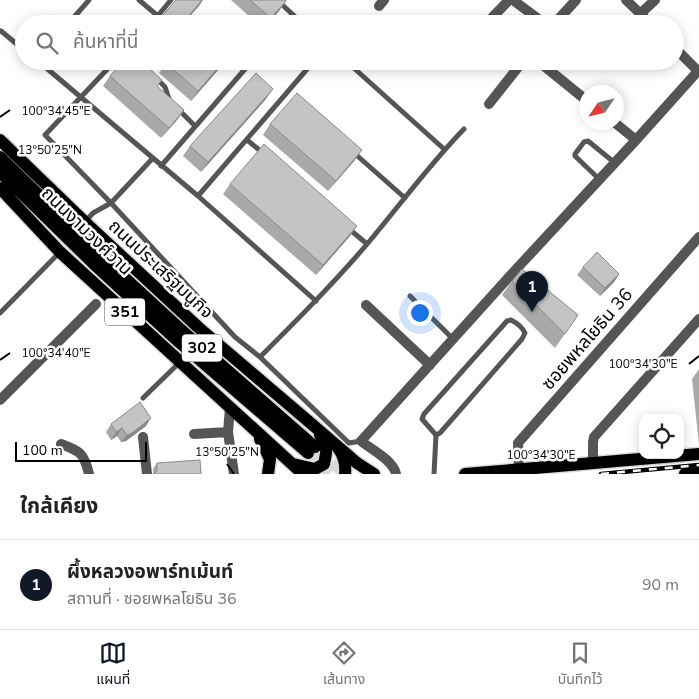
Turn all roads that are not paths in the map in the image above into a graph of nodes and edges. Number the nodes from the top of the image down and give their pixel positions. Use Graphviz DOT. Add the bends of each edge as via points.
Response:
graph roads {
  1 [pos="89,0"];
  2 [pos="139,0"];
  3 [pos="171,0"];
  4 [pos="278,0"];
  5 [pos="576,0"];
  6 [pos="626,0"];
  7 [pos="656,0"];
  8 [pos="641,13"];
  9 [pos="76,15"];
  10 [pos="157,15"];
  11 [pos="159,15"];
  12 [pos="292,15"];
  13 [pos="495,15"];
  14 [pos="532,15"];
  15 [pos="562,15"];
  16 [pos="1,31"];
  17 [pos="15,43"];
  18 [pos="684,57"];
  19 [pos="49,70"];
  20 [pos="106,70"];
  21 [pos="244,70"];
  22 [pos="306,70"];
  23 [pos="356,70"];
  24 [pos="516,70"];
  25 [pos="549,70"];
  26 [pos="698,71"];
  27 [pos="152,74"];
  28 [pos="286,94"];
  29 [pos="579,94"];
  30 [pos="81,96"];
  31 [pos="294,100"];
  32 [pos="489,104"];
  33 [pos="195,126"];
  34 [pos="464,129"];
  35 [pos="624,130"];
  36 [pos="0,140"];
  37 [pos="247,140"];
  38 [pos="636,140"];
  39 [pos="346,146"];
  40 [pos="444,149"];
  41 [pos="0,157"];
  42 [pos="153,158"];
  43 [pos="270,159"];
  44 [pos="615,163"];
  45 [pos="161,166"];
  46 [pos="0,172"];
  47 [pos="600,179"];
  48 [pos="0,188"];
  49 [pos="198,196"];
  50 [pos="405,198"];
  51 [pos="111,203"];
  52 [pos="85,222"];
  53 [pos="344,225"];
  54 [pos="699,237"];
  55 [pos="367,244"];
  56 [pos="60,252"];
  57 [pos="410,296"];
  58 [pos="316,301"];
  59 [pos="96,304"];
  60 [pos="366,305"];
  61 [pos="0,313"];
  62 [pos="699,320"];
  63 [pos="454,339"];
  64 [pos="260,357"];
  65 [pos="180,363"];
  66 [pos="430,365"];
  67 [pos="143,398"];
  68 [pos="0,400"];
  69 [pos="230,408"];
  70 [pos="314,426"];
  71 [pos="255,430"];
  72 [pos="228,432"];
  73 [pos="194,434"];
  74 [pos="436,435"];
  75 [pos="143,436"];
  76 [pos="361,441"];
  77 [pos="61,444"];
  78 [pos="335,444"];
  79 [pos="699,454"];
  80 [pos="349,456"];
  81 [pos="699,459"];
  82 [pos="592,463"];
  83 [pos="292,464"];
  84 [pos="519,469"];
  85 [pos="699,473"];
  86 [pos="89,474"];
  87 [pos="147,474"];
  88 [pos="234,474"];
  89 [pos="268,474"];
  90 [pos="303,474"];
  91 [pos="345,474"];
  92 [pos="363,474"];
  93 [pos="374,474"];
  94 [pos="396,474"];
  95 [pos="434,474"];
  96 [pos="466,474"];
  97 [pos="542,474"];
  98 [pos="685,474"];
  1 -- 9 [label="lane"];
  2 -- 10 [label="lane"];
  3 -- 11 [label="lane"];
  4 -- 12 [label="lane"];
  5 -- 15 [label="street"];
  6 -- 8 [label="street"];
  7 -- 8 [label="street"];
  13 -- 14 [label="street" via="509,0 513,0"];
  16 -- 17 [label="lane"];
  18 -- 26 [label="street"];
  19 -- 30 [label="lane"];
  20 -- 30 [label="lane"];
  21 -- 33 [label="lane"];
  22 -- 28 [label="lane"];
  23 -- 40 [label="lane"];
  24 -- 32 [label="street"];
  25 -- 29 [label="street"];
  26 -- 38 [label="street"];
  27 -- 33 [label="lane" via="165,87 170,102"];
  28 -- 31 [label="lane"];
  28 -- 37 [label="lane"];
  30 -- 42 [label="lane"];
  30 -- 51 [label="lane" via="45,135"];
  33 -- 45 [label="lane"];
  34 -- 40 [label="lane"];
  35 -- 38 [label="street"];
  36 -- 52 [label="main road, ถนนประเสริฐมนูกิจ / 351"];
  37 -- 43 [label="lane"];
  37 -- 49 [label="lane"];
  38 -- 44 [label="street"];
  39 -- 50 [label="lane"];
  40 -- 50 [label="lane"];
  41 -- 46 [label="main road, ถนนงามวงศ์วาน / 302" via="91,246 312,450 172,336"];
  42 -- 45 [label="lane"];
  42 -- 51 [label="lane"];
  44 -- 47 [label="street"];
  44 -- 47 [label="lane" via="588,141 584,142 575,156"];
  45 -- 49 [label="lane"];
  47 -- 63 [label="street"];
  48 -- 56 [label="main road, 351"];
  49 -- 58 [label="lane"];
  50 -- 55 [label="lane"];
  51 -- 52 [label="lane" via="93,213"];
  51 -- 64 [label="lane" via="235,337"];
  52 -- 70 [label="main road, ถนนประเสริฐมนูกิจ / 351" via="199,328"];
  53 -- 55 [label="lane"];
  54 -- 84 [label="street, ซอยพหลโยธิน 36" via="518,443"];
  55 -- 58 [label="lane"];
  56 -- 61 [label="lane"];
  56 -- 65 [label="main road, 351"];
  57 -- 63 [label="lane"];
  58 -- 64 [label="lane"];
  59 -- 68 [label="street"];
  60 -- 66 [label="street"];
  62 -- 82 [label="street" via="594,437"];
  63 -- 66 [label="street"];
  64 -- 76 [label="lane" via="349,443"];
  65 -- 67 [label="lane"];
  65 -- 69 [label="main road, 351"];
  66 -- 76 [label="street"];
  69 -- 71 [label="main road, 351"];
  69 -- 72 [label="street"];
  70 -- 78 [label="main road, ถนนประเสริฐมนูกิจ / 351"];
  70 -- 83 [label="main road" via="326,443 324,464 315,469"];
  71 -- 83 [label="main road, 351"];
  71 -- 89 [label="main road" via="270,460"];
  72 -- 73 [label="street"];
  72 -- 88 [label="street"];
  74 -- 74 [label="lane" via="422,419 424,414 507,321 511,320 523,328 522,339"];
  74 -- 95 [label="lane"];
  75 -- 87 [label="street"];
  76 -- 94 [label="street" via="388,461"];
  77 -- 86 [label="street" via="82,454"];
  78 -- 80 [label="main road, ถนนประเสริฐมนูกิจ / 351"];
  78 -- 91 [label="main road" via="342,454"];
  79 -- 82 [label="main road"];
  80 -- 92 [label="main road"];
  80 -- 93 [label="main road, ถนนประเสริฐมนูกิจ / 351"];
  81 -- 97 [label="main road"];
  82 -- 84 [label="main road"];
  83 -- 90 [label="main road, 351"];
  84 -- 96 [label="main road"];
  85 -- 98 [label="main road"];
}
